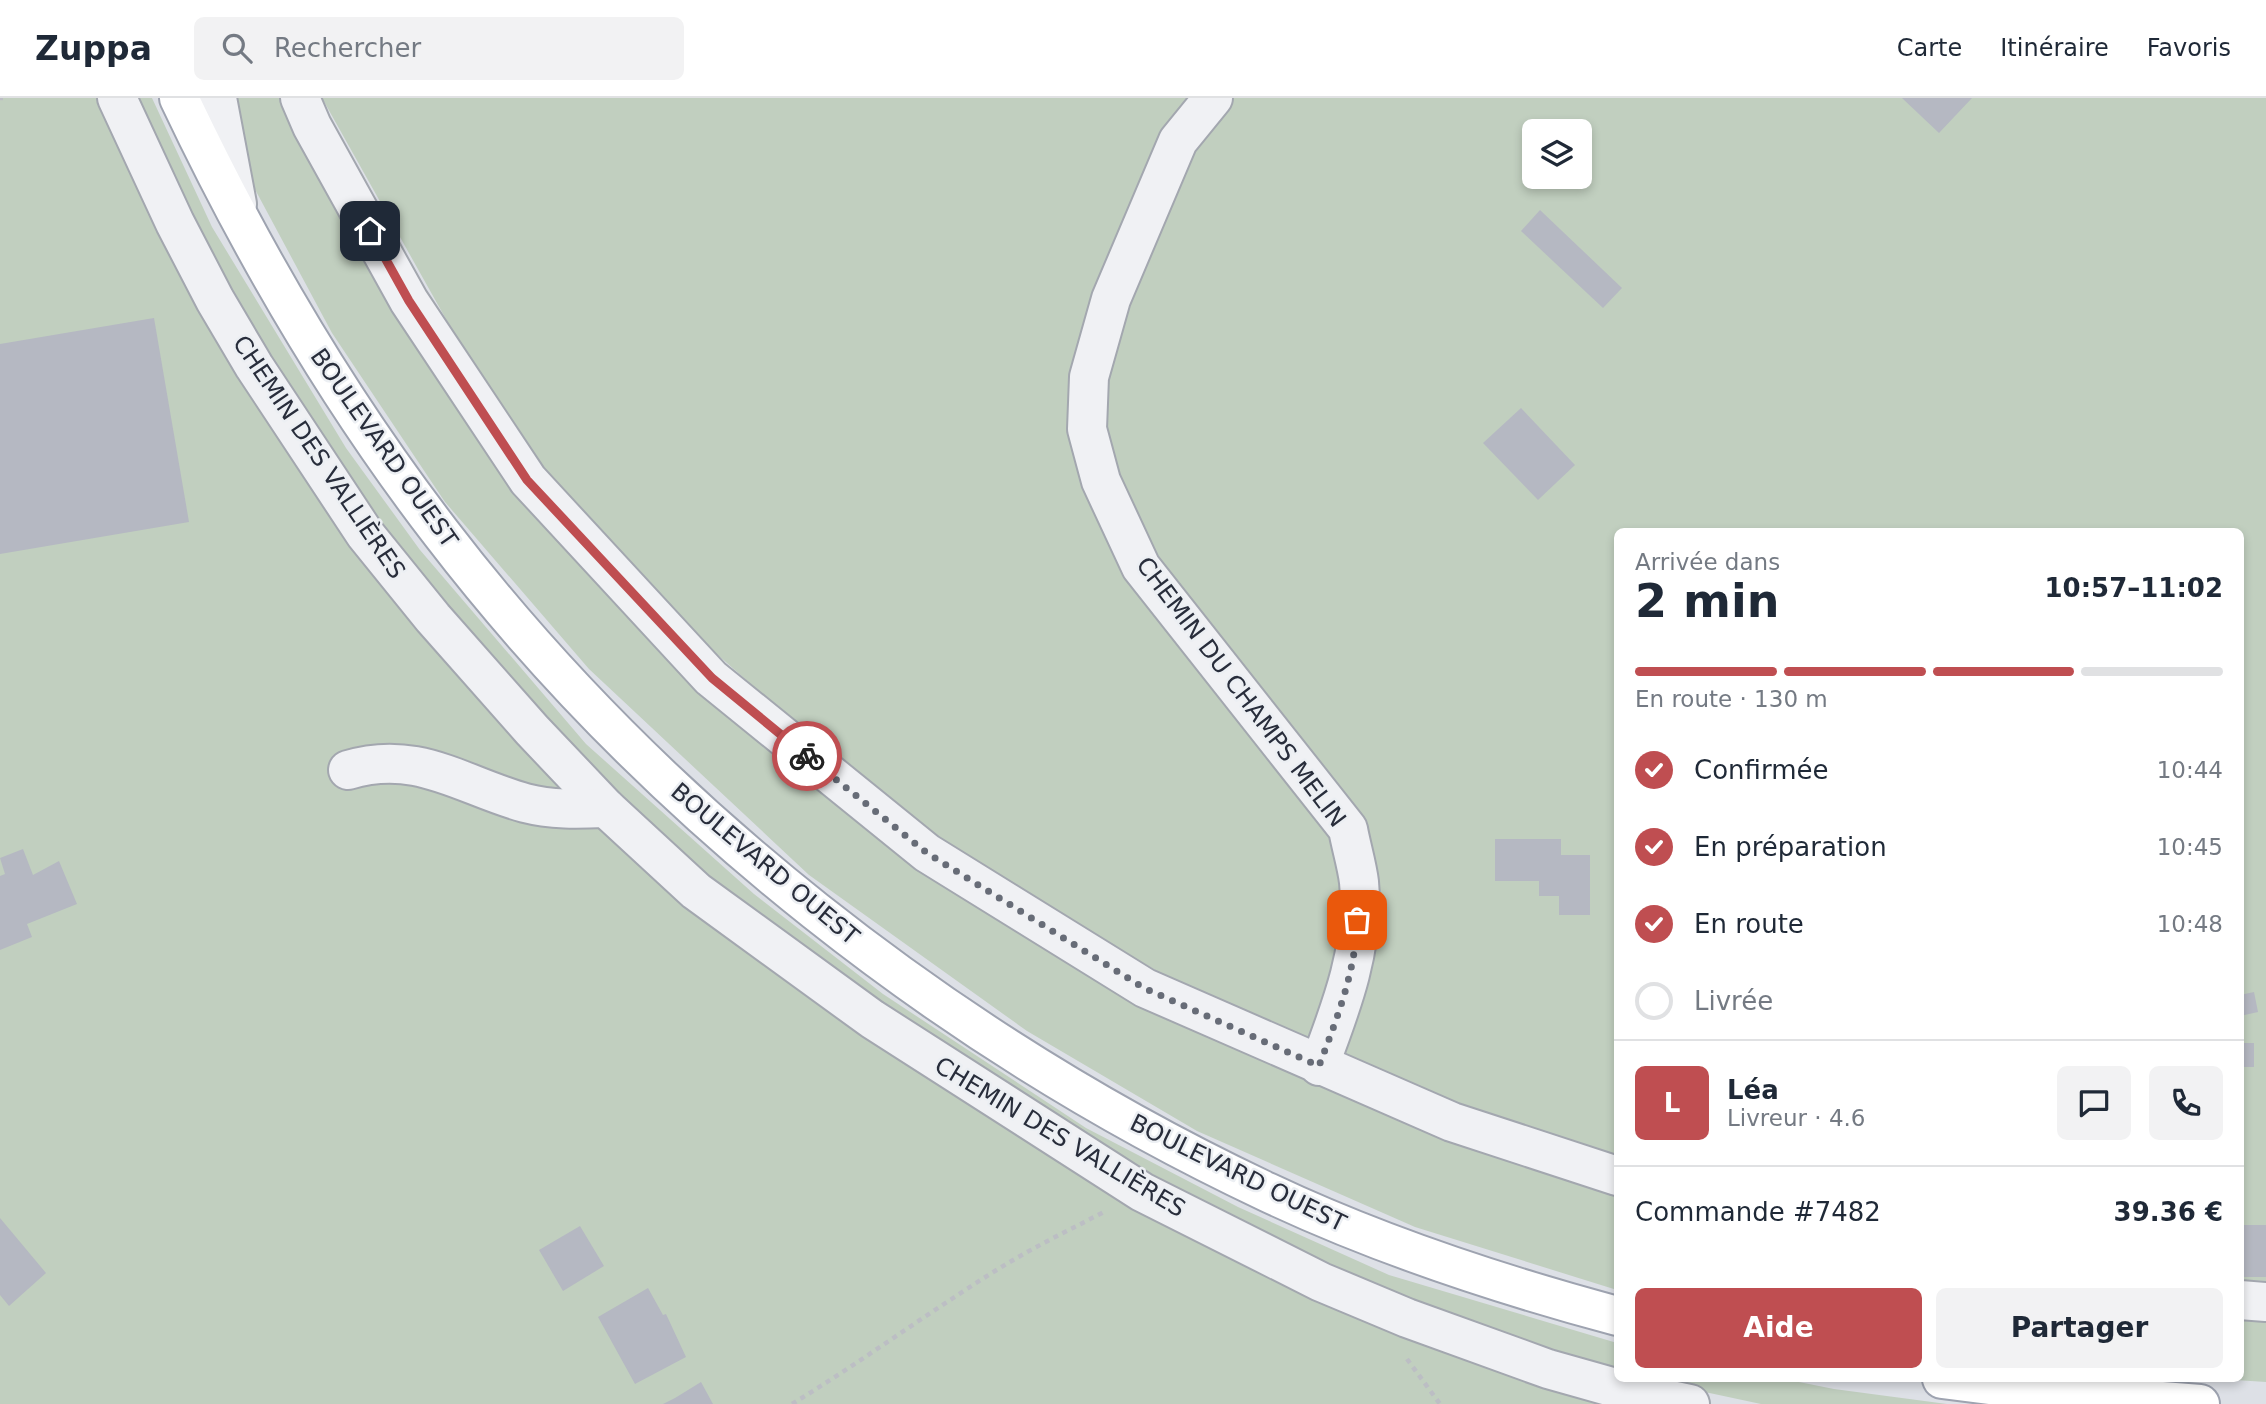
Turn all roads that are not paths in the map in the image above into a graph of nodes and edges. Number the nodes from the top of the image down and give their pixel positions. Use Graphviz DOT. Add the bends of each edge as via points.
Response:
graph roads {
  1 [pos="117,98"];
  2 [pos="180,98"];
  3 [pos="217,98"];
  4 [pos="300,98"];
  5 [pos="1213,98"];
  6 [pos="240,220"];
  7 [pos="348,770"];
  8 [pos="606,808"];
  9 [pos="1319,1066"];
  10 [pos="1614,1175"];
  11 [pos="2244,1300"];
  12 [pos="2266,1302"];
  13 [pos="1614,1315"];
  14 [pos="1966,1382"];
  15 [pos="1690,1404"];
  16 [pos="2200,1404"];
  1 -- 8 [label="street, CHEMIN DES VALLIÈRES" via="215,300 365,534 433,618"];
  2 -- 6 [label="main road, BOULEVARD OUEST"];
  3 -- 6 [label="street"];
  4 -- 9 [label="street" via="409,301 527,480 712,678 927,853 1144,988"];
  5 -- 9 [label="street, CHEMIN DU CHAMPS MELIN" via="1178,141 1111,299 1089,377 1087,429 1101,481 1141,567 1348,829 1359,883 1357,939 1345,995"];
  6 -- 13 [label="main road, BOULEVARD OUEST" via="354,411 476,576 601,717 785,887 993,1038 1187,1153 1269,1194 1384,1241 1512,1286"];
  7 -- 8 [label="street" via="371,763 413,764 528,804 561,810"];
  8 -- 15 [label="street, CHEMIN DES VALLIÈRES" via="696,891 787,959 905,1041 1142,1192 1321,1282 1406,1318 1548,1369"];
  9 -- 10 [label="street" via="1452,1122"];
  11 -- 12 [label="street"];
  14 -- 16 [label="main road"];
}
